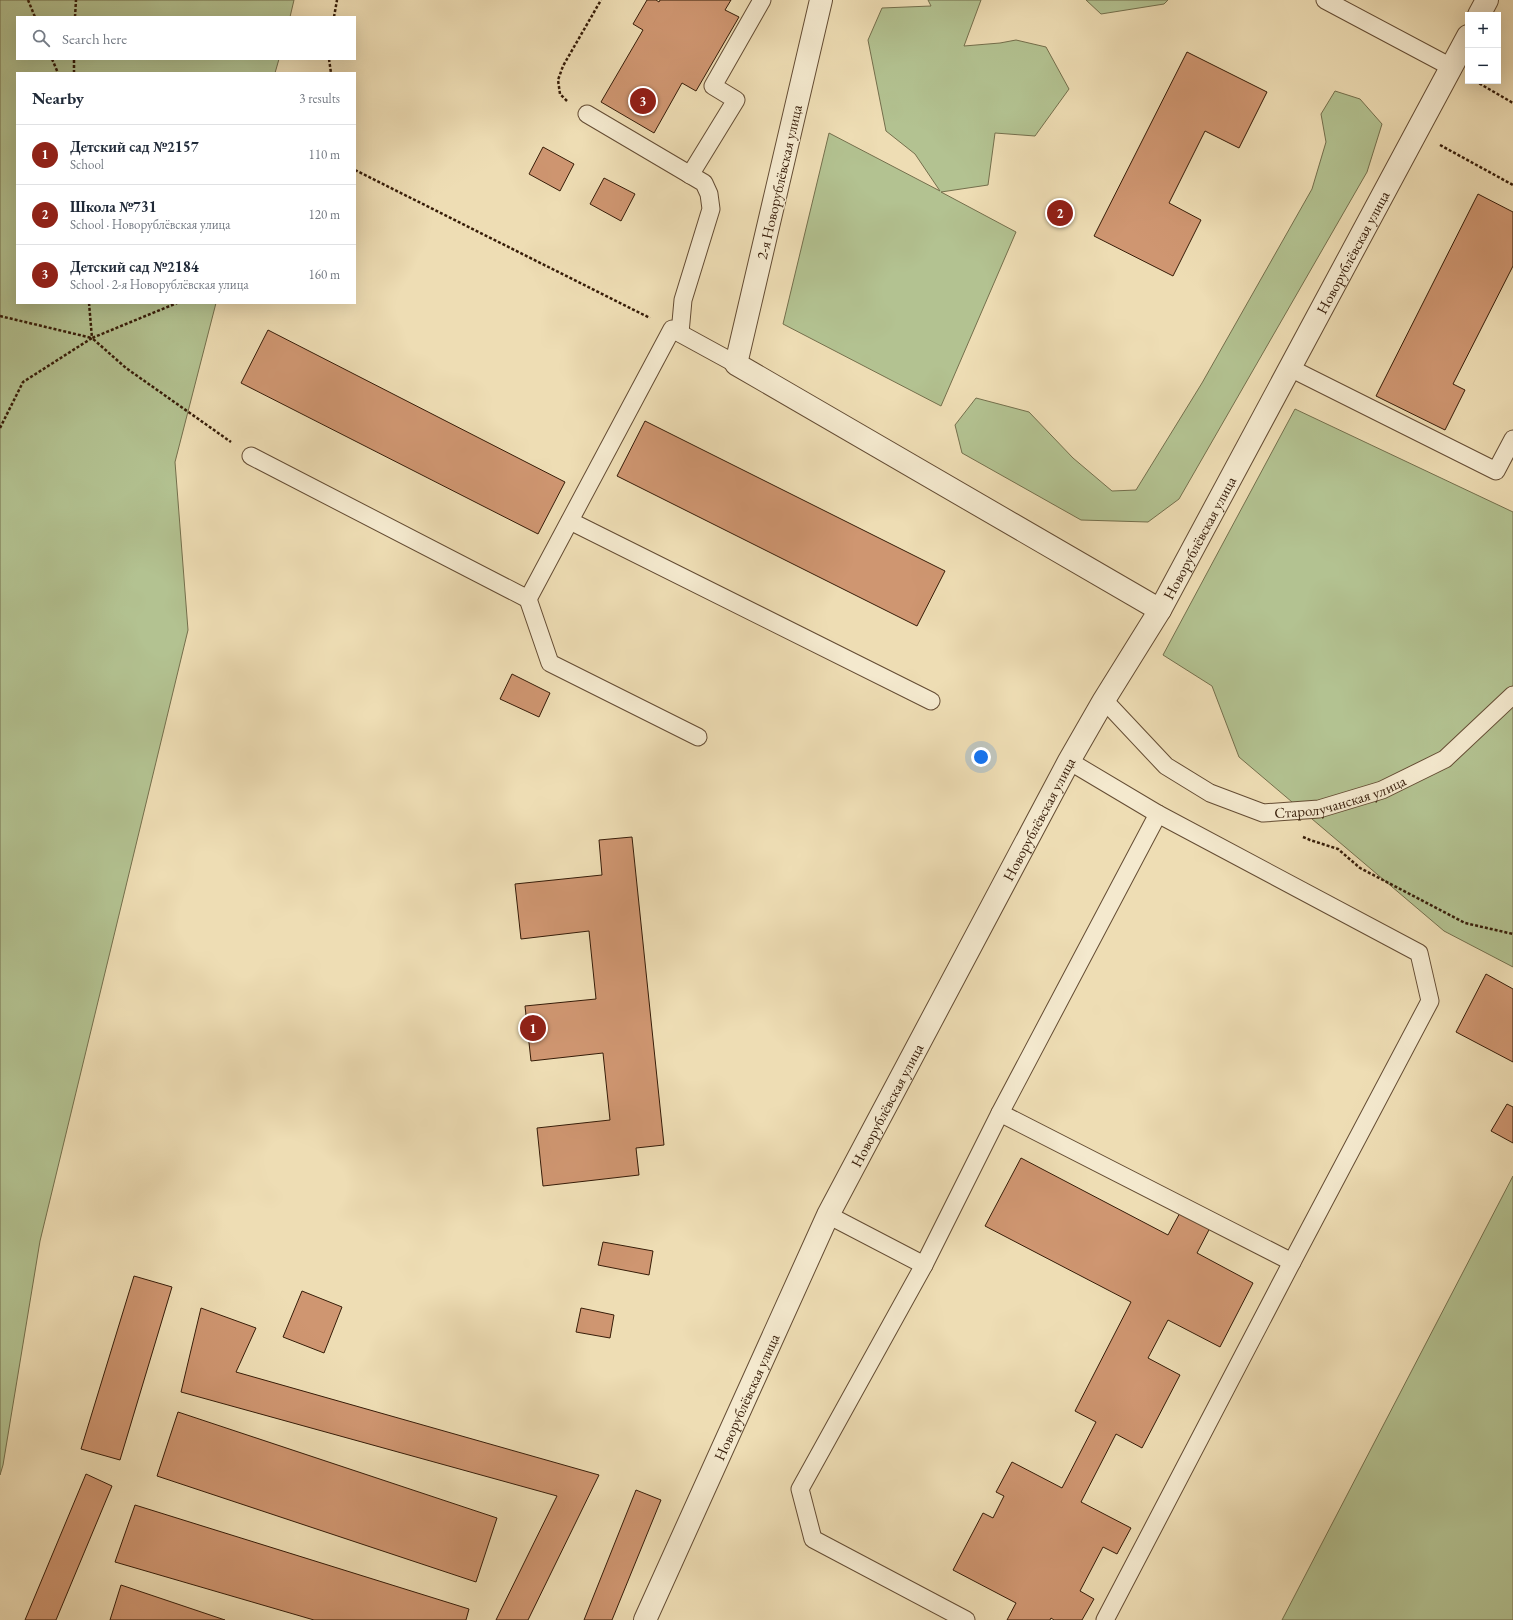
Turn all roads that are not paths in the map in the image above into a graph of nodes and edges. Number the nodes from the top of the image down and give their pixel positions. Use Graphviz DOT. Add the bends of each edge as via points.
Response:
graph roads {
  1 [pos="762,0"];
  2 [pos="821,0"];
  3 [pos="1325,0"];
  4 [pos="1487,0"];
  5 [pos="1481,12"];
  6 [pos="1465,41"];
  7 [pos="1451,67"];
  8 [pos="587,114"];
  9 [pos="690,175"];
  10 [pos="676,331"];
  11 [pos="736,364"];
  12 [pos="1290,368"];
  13 [pos="1513,439"];
  14 [pos="251,456"];
  15 [pos="570,521"];
  16 [pos="528,599"];
  17 [pos="1160,610"];
  18 [pos="1513,695"];
  19 [pos="1104,700"];
  20 [pos="931,701"];
  21 [pos="698,737"];
  22 [pos="1069,761"];
  23 [pos="1158,814"];
  24 [pos="1000,1113"];
  25 [pos="828,1215"];
  26 [pos="1292,1262"];
  27 [pos="924,1265"];
  28 [pos="645,1620"];
  29 [pos="966,1620"];
  30 [pos="1105,1620"];
  1 -- 9 [label="lane" via="713,86 736,100"];
  2 -- 11 [label="street, 2-я Новорублёвская улица"];
  3 -- 7 [label="lane"];
  4 -- 5 [label="street"];
  6 -- 7 [label="street, Новорублёвская улица"];
  7 -- 12 [label="street, Новорублёвская улица"];
  8 -- 9 [label="lane"];
  9 -- 10 [label="lane" via="704,183 711,209"];
  10 -- 11 [label="lane"];
  10 -- 15 [label="lane"];
  11 -- 17 [label="street"];
  12 -- 13 [label="lane" via="1496,471"];
  12 -- 17 [label="street, Новорублёвская улица"];
  14 -- 16 [label="lane"];
  15 -- 16 [label="lane"];
  15 -- 20 [label="lane"];
  16 -- 21 [label="lane" via="550,663"];
  17 -- 19 [label="street, Новорублёвская улица"];
  18 -- 19 [label="lane, Старолучанская улица" via="1446,759 1382,790 1319,809 1263,812 1210,793 1166,766"];
  19 -- 22 [label="street, Новорублёвская улица"];
  22 -- 23 [label="lane"];
  22 -- 25 [label="street, Новорублёвская улица"];
  23 -- 24 [label="lane"];
  23 -- 26 [label="lane" via="1419,953 1430,1001"];
  24 -- 26 [label="lane"];
  24 -- 27 [label="lane"];
  25 -- 27 [label="lane"];
  25 -- 28 [label="street, Новорублёвская улица"];
  26 -- 30 [label="lane"];
  27 -- 29 [label="lane" via="800,1490 813,1540"];
}
